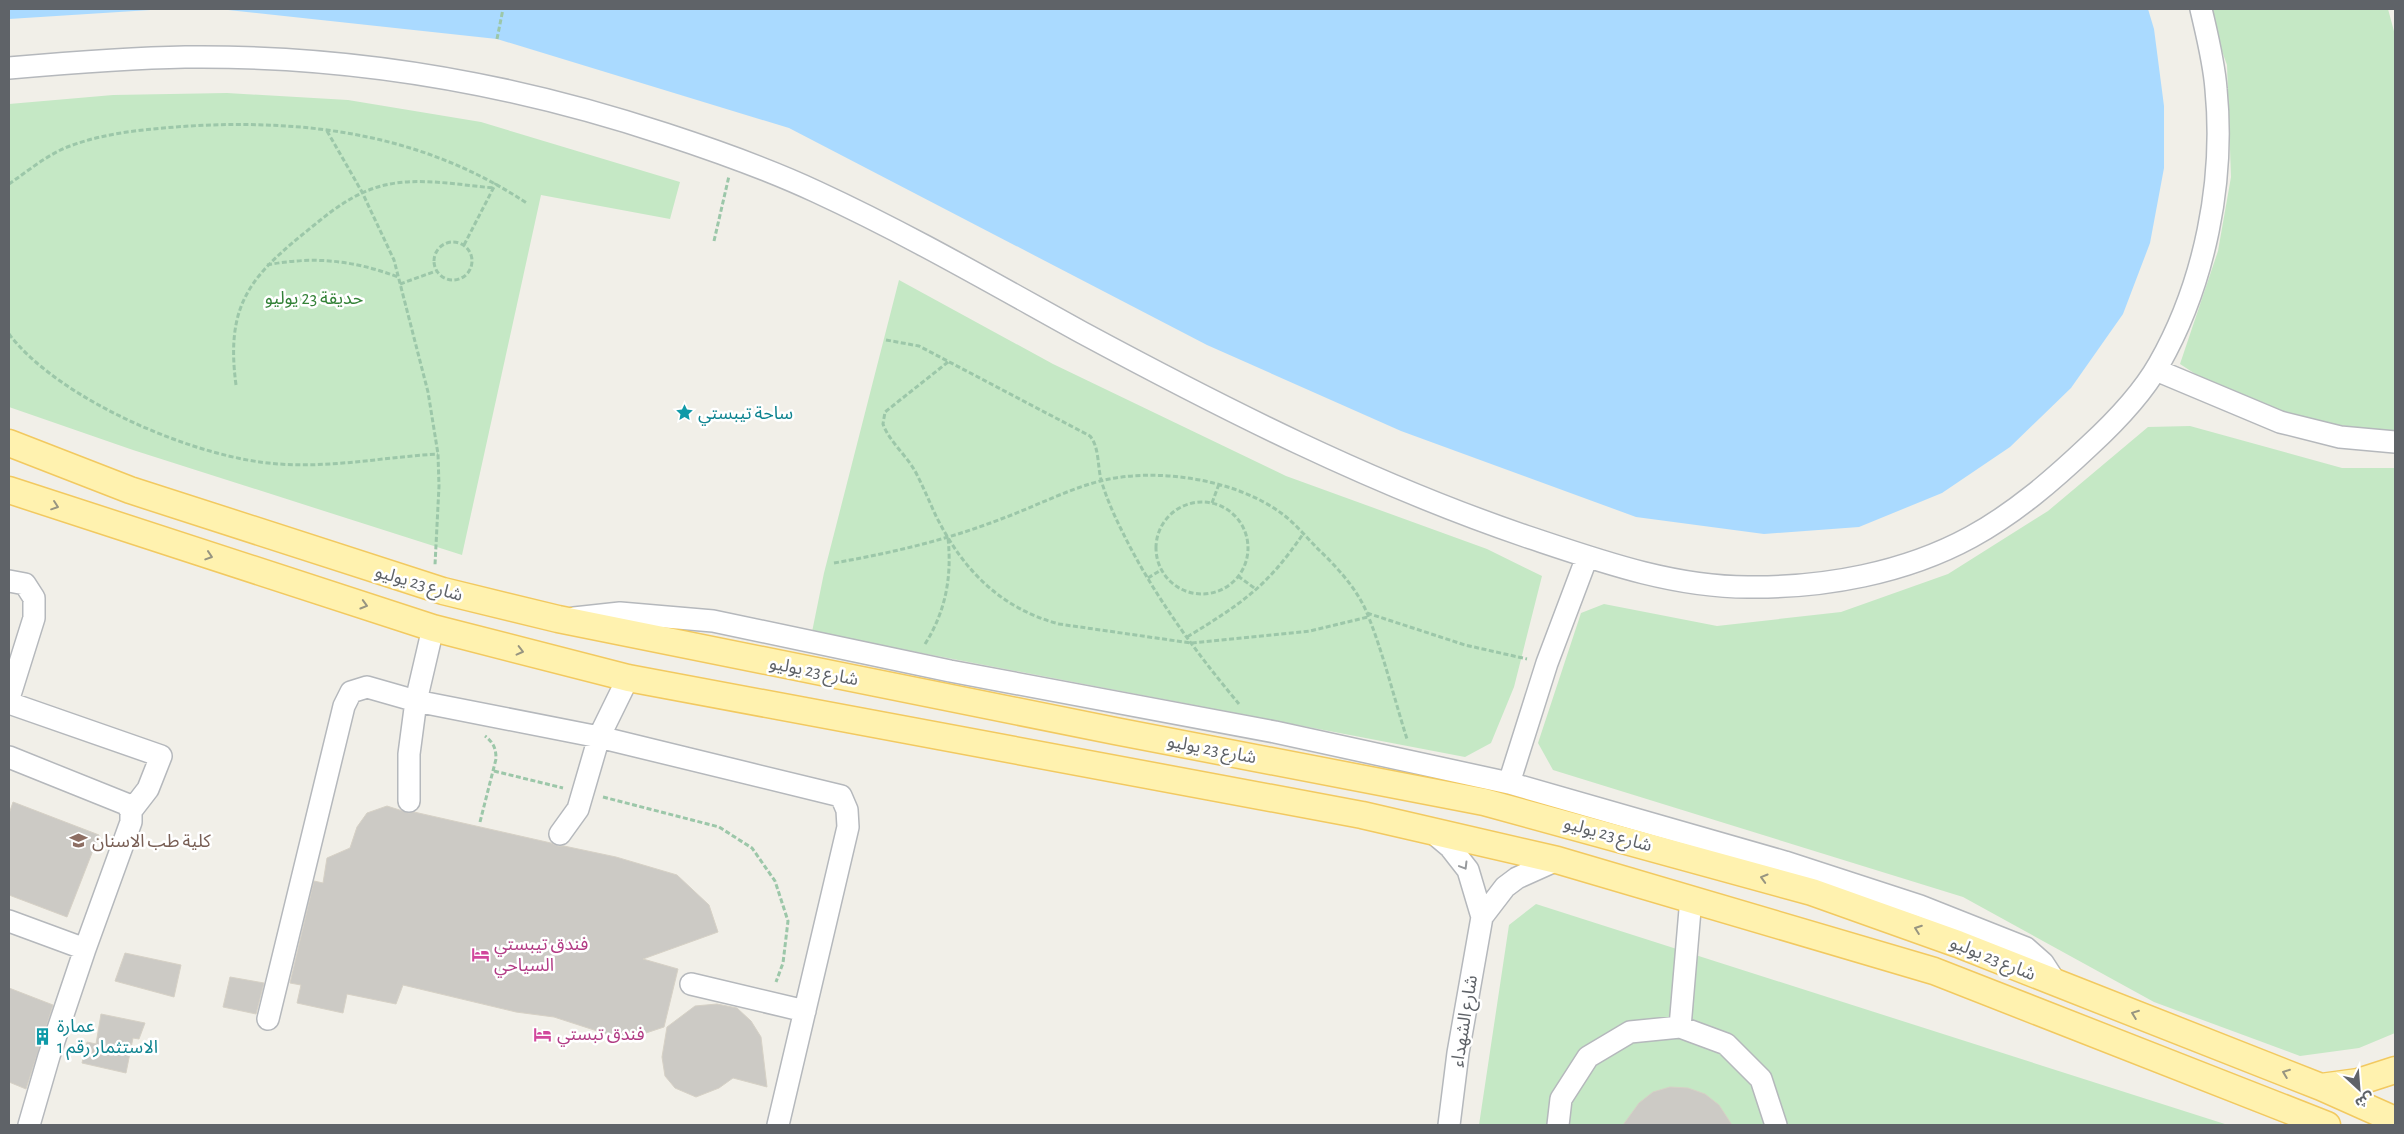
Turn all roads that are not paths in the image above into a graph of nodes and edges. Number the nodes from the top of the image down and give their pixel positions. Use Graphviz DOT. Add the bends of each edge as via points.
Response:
graph roads {
  1 [pos="2201,9"];
  2 [pos="9,68"];
  3 [pos="2156,370"];
  4 [pos="2395,442"];
  5 [pos="9,443"];
  6 [pos="9,490"];
  7 [pos="1587,557"];
  8 [pos="9,581"];
  9 [pos="438,590"];
  10 [pos="558,619"];
  11 [pos="433,628"];
  12 [pos="628,678"];
  13 [pos="9,698"];
  14 [pos="416,700"];
  15 [pos="9,703"];
  16 [pos="1294,736"];
  17 [pos="599,737"];
  18 [pos="9,757"];
  19 [pos="1288,764"];
  20 [pos="1509,783"];
  21 [pos="409,801"];
  22 [pos="131,811"];
  23 [pos="1431,830"];
  24 [pos="560,834"];
  25 [pos="1557,860"];
  26 [pos="1691,898"];
  27 [pos="1482,917"];
  28 [pos="9,921"];
  29 [pos="85,949"];
  30 [pos="691,984"];
  31 [pos="2056,984"];
  32 [pos="805,1011"];
  33 [pos="268,1019"];
  34 [pos="1680,1027"];
  35 [pos="2395,1070"];
  36 [pos="2322,1087"];
  37 [pos="2276,1106"];
  38 [pos="2395,1120"];
  39 [pos="29,1125"];
  40 [pos="778,1125"];
  41 [pos="1449,1125"];
  42 [pos="1558,1125"];
  43 [pos="1776,1125"];
  44 [pos="2301,1125"];
  45 [pos="2327,1125"];
  1 -- 3 [label="street" via="2216,82 2219,140 2213,196 2200,268 2176,332"];
  2 -- 7 [label="street" via="190,57 370,67 509,90 657,131 733,157 884,224 1212,401 1369,476 1463,514"];
  3 -- 4 [label="street" via="2280,422 2340,437"];
  3 -- 7 [label="street" via="2107,429 2012,512 1970,538 1913,563 1803,585 1745,588 1683,583"];
  5 -- 9 [label="main road, شارع 23 يوليو" via="130,490"];
  6 -- 11 [label="main road, شارع 23 يوليو, one-way"];
  7 -- 20 [label="street" via="1547,663"];
  8 -- 13 [label="street" via="25,584 34,598 34,618"];
  9 -- 10 [label="main road, شارع 23 يوليو"];
  9 -- 11 [label="main road"];
  10 -- 16 [label="street" via="620,613 713,621"];
  10 -- 19 [label="main road, شارع 23 يوليو"];
  11 -- 12 [label="main road, شارع 23 يوليو, one-way"];
  11 -- 14 [label="street"];
  12 -- 17 [label="street"];
  12 -- 23 [label="main road, شارع 23 يوليو"];
  14 -- 17 [label="street"];
  14 -- 21 [label="street" via="409,754"];
  14 -- 33 [label="street" via="367,687 351,692 344,706"];
  15 -- 22 [label="street" via="161,756 148,789"];
  16 -- 19 [label="street"];
  16 -- 20 [label="street"];
  17 -- 24 [label="street" via="578,809"];
  17 -- 32 [label="street" via="841,796 847,810 848,827"];
  18 -- 22 [label="street" via="126,804"];
  31 -- 19 [label="main road, شارع 23 يوليو, one-way" via="1958,944 1812,892 1484,802"];
  20 -- 31 [label="street" via="1785,862 1920,906 2026,948 2043,963"];
  22 -- 29 [label="street" via="131,822"];
  23 -- 25 [label="main road, شارع 23 يوليو"];
  23 -- 27 [label="street, شارع الشهداء, one-way" via="1468,870"];
  25 -- 26 [label="main road, شارع 23 يوليو"];
  25 -- 27 [label="street" via="1511,883"];
  26 -- 34 [label="street"];
  26 -- 37 [label="main road, شارع 23 يوليو" via="1934,971"];
  27 -- 41 [label="street, شارع الشهداء"];
  28 -- 29 [label="street"];
  29 -- 39 [label="street"];
  30 -- 32 [label="street"];
  36 -- 31 [label="main road, شارع 23 يوليو, one-way"];
  32 -- 40 [label="street"];
  34 -- 42 [label="street" via="1630,1032 1588,1058 1561,1099"];
  34 -- 43 [label="street" via="1726,1044 1761,1079"];
  35 -- 36 [label="main road" via="2358,1082"];
  36 -- 38 [label="main road, شارع 23 يوليو"];
  37 -- 44 [label="main road"];
  37 -- 45 [label="main road, شارع 23 يوليو"];
}
